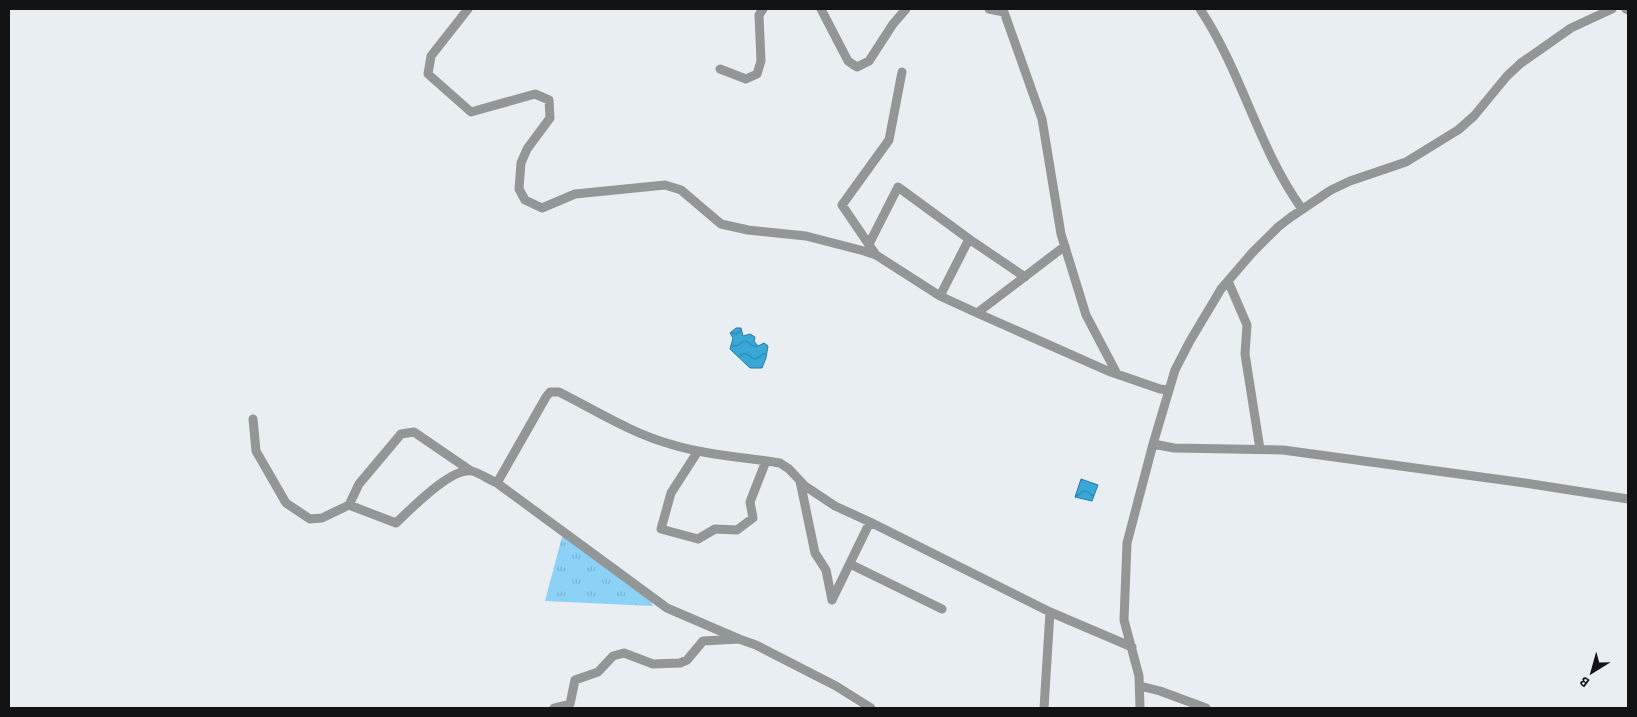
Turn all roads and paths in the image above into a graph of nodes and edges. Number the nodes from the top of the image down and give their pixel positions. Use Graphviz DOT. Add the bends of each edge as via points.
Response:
graph roads {
  1 [pos="468,9"];
  2 [pos="763,9"];
  3 [pos="821,9"];
  4 [pos="906,9"];
  5 [pos="989,9"];
  6 [pos="1200,9"];
  7 [pos="1612,9"];
  8 [pos="1004,10"];
  9 [pos="720,69"];
  10 [pos="902,72"];
  11 [pos="1302,209"];
  12 [pos="969,239"];
  13 [pos="869,244"];
  14 [pos="1065,246"];
  15 [pos="876,255"];
  16 [pos="1024,277"];
  17 [pos="1228,281"];
  18 [pos="940,296"];
  19 [pos="977,314"];
  20 [pos="1117,374"];
  21 [pos="1169,390"];
  22 [pos="253,419"];
  23 [pos="1153,444"];
  24 [pos="1260,449"];
  25 [pos="698,450"];
  26 [pos="766,461"];
  27 [pos="471,471"];
  28 [pos="800,480"];
  29 [pos="497,484"];
  30 [pos="1628,499"];
  31 [pos="349,506"];
  32 [pos="870,522"];
  33 [pos="850,564"];
  34 [pos="942,609"];
  35 [pos="1050,612"];
  36 [pos="739,640"];
  37 [pos="1132,647"];
  38 [pos="1140,686"];
  39 [pos="554,708"];
  40 [pos="871,708"];
  41 [pos="1044,708"];
  42 [pos="1140,708"];
  43 [pos="1206,708"];
  1 -- 15 [label="street" via="431,56 428,74 471,112 536,94 549,100 550,118 527,149 521,164 520,189 525,200 542,208 575,194 666,185 681,190 721,224 806,236"];
  2 -- 9 [label="street" via="759,15 761,61 757,74 746,78"];
  3 -- 4 [label="street" via="848,62 857,67 869,61"];
  5 -- 8 [label="street"];
  6 -- 11 [label="street" via="1220,41 1282,178"];
  7 -- 11 [label="street" via="1571,28 1521,63 1458,130 1406,162 1350,181"];
  8 -- 14 [label="street" via="1042,119"];
  10 -- 13 [label="street" via="889,140 842,205"];
  11 -- 17 [label="street" via="1278,227"];
  12 -- 13 [label="street" via="898,187"];
  12 -- 16 [label="street"];
  12 -- 18 [label="street"];
  13 -- 15 [label="street"];
  14 -- 16 [label="street"];
  14 -- 20 [label="street" via="1086,315"];
  15 -- 18 [label="street"];
  16 -- 19 [label="street"];
  17 -- 21 [label="street" via="1181,357"];
  17 -- 24 [label="street" via="1247,325 1245,354"];
  18 -- 19 [label="street"];
  19 -- 20 [label="street"];
  20 -- 21 [label="street"];
  21 -- 23 [label="street"];
  22 -- 31 [label="street" via="256,451 286,503 310,519 322,518"];
  23 -- 24 [label="street" via="1174,448"];
  23 -- 37 [label="street" via="1126,555 1124,614"];
  24 -- 30 [label="street"];
  25 -- 26 [label="street"];
  25 -- 26 [label="street" via="671,494 661,529 698,539 716,529 737,530 753,518 750,502"];
  25 -- 29 [label="street" via="651,438 554,391 546,397"];
  26 -- 28 [label="street" via="780,463"];
  27 -- 29 [label="street"];
  27 -- 31 [label="street" via="459,473 438,485 396,523"];
  27 -- 31 [label="street" via="414,432 401,434 359,484"];
  28 -- 32 [label="street" via="829,503"];
  28 -- 33 [label="street" via="815,553 826,570 832,600"];
  29 -- 36 [label="street" via="667,608"];
  32 -- 33 [label="street"];
  32 -- 35 [label="street"];
  33 -- 34 [label="street"];
  35 -- 37 [label="street"];
  35 -- 41 [label="street"];
  36 -- 39 [label="street" via="703,640 688,660 680,663 653,664 624,653 613,656 598,672 575,680 570,704"];
  36 -- 40 [label="street" via="782,658"];
  37 -- 38 [label="street"];
  38 -- 42 [label="street"];
  38 -- 43 [label="street"];
}
